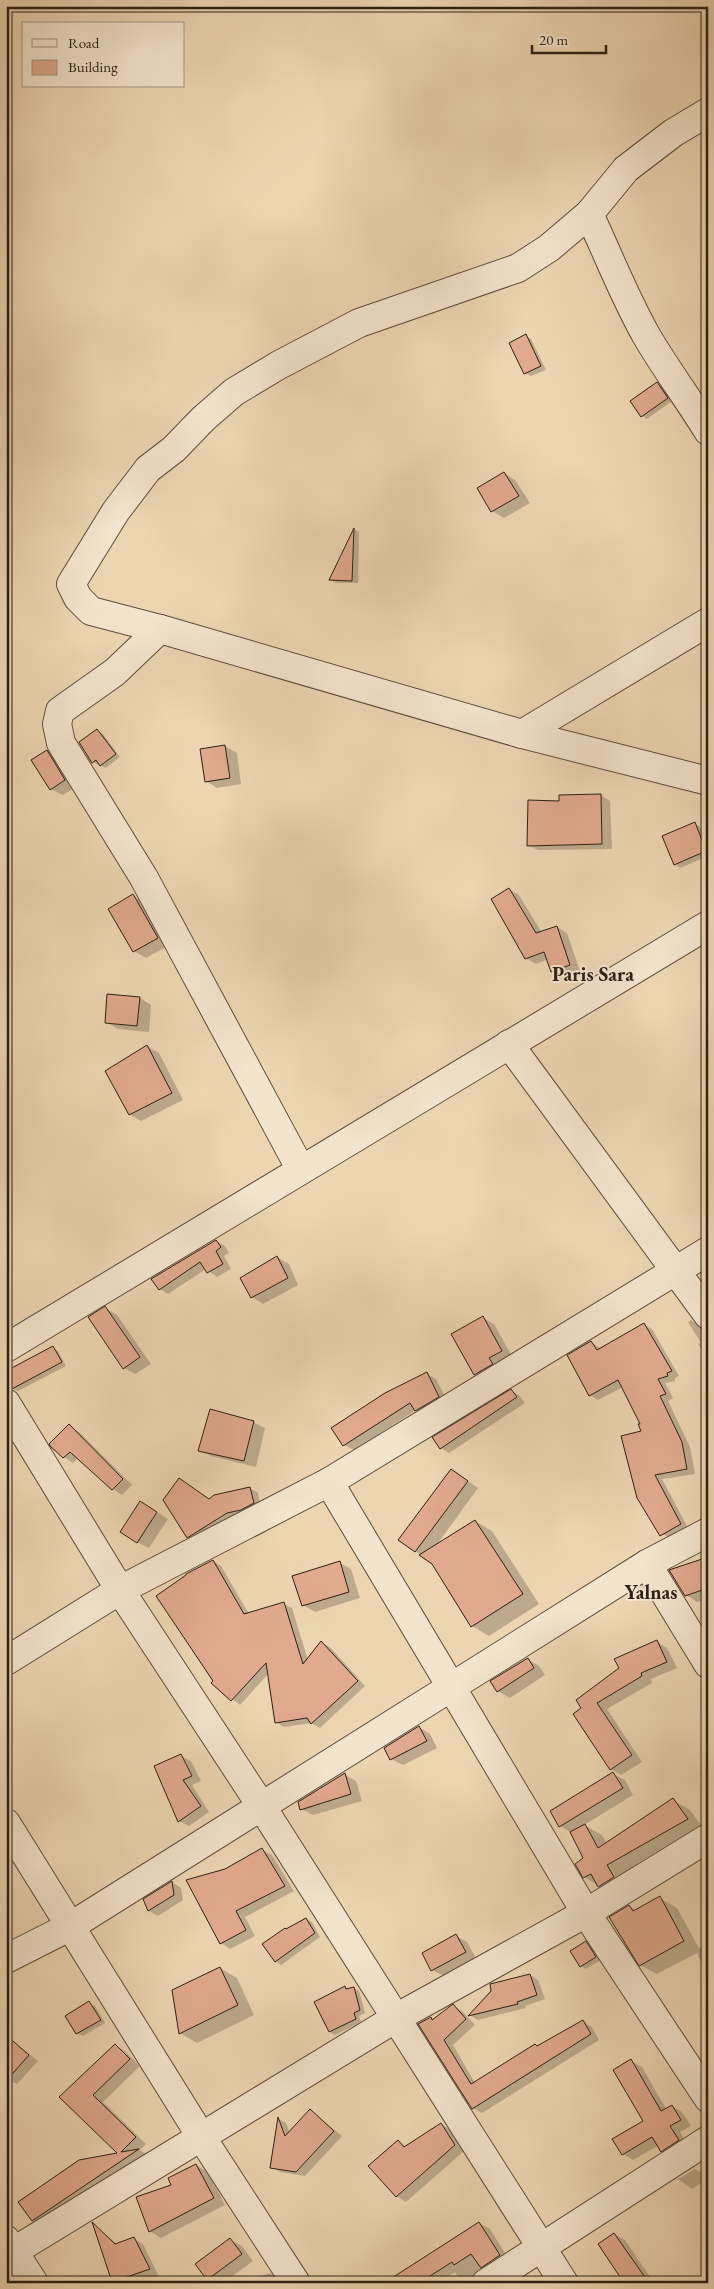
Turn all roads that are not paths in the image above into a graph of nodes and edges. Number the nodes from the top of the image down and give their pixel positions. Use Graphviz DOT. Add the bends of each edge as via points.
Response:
graph roads {
  1 [pos="708,112"];
  2 [pos="589,214"];
  3 [pos="708,431"];
  4 [pos="708,622"];
  5 [pos="160,629"];
  6 [pos="522,734"];
  7 [pos="708,781"];
  8 [pos="708,925"];
  9 [pos="509,1044"];
  10 [pos="301,1170"];
  11 [pos="708,1251"];
  12 [pos="676,1270"];
  13 [pos="708,1316"];
  14 [pos="6,1348"];
  15 [pos="6,1403"];
  16 [pos="329,1482"];
  17 [pos="708,1532"];
  18 [pos="647,1564"];
  19 [pos="120,1590"];
  20 [pos="6,1661"];
  21 [pos="708,1664"];
  22 [pos="452,1689"];
  23 [pos="262,1808"];
  24 [pos="6,1823"];
  25 [pos="708,1838"];
  26 [pos="586,1913"];
  27 [pos="71,1926"];
  28 [pos="6,1959"];
  29 [pos="396,2018"];
  30 [pos="708,2098"];
  31 [pos="202,2138"];
  32 [pos="708,2140"];
  33 [pos="541,2247"];
  34 [pos="9,2250"];
  35 [pos="34,2283"];
  36 [pos="296,2283"];
  37 [pos="486,2283"];
  38 [pos="564,2283"];
  1 -- 2 [label="street" via="672,133 626,169"];
  2 -- 3 [label="street" via="645,332"];
  2 -- 5 [label="street" via="549,248 518,268 359,323 279,365 234,392 148,469 116,511 71,584 91,612"];
  4 -- 6 [label="street"];
  5 -- 6 [label="street"];
  5 -- 10 [label="street" via="115,672 60,711 57,724 60,743 144,878"];
  6 -- 7 [label="street"];
  8 -- 9 [label="street"];
  9 -- 10 [label="street"];
  9 -- 12 [label="street"];
  10 -- 14 [label="street"];
  11 -- 12 [label="street"];
  12 -- 13 [label="street"];
  12 -- 16 [label="street"];
  15 -- 19 [label="street"];
  16 -- 19 [label="street"];
  16 -- 22 [label="street"];
  17 -- 18 [label="street"];
  18 -- 21 [label="street"];
  18 -- 22 [label="street"];
  19 -- 20 [label="street"];
  19 -- 23 [label="street"];
  22 -- 23 [label="street"];
  22 -- 26 [label="street"];
  23 -- 27 [label="street"];
  23 -- 29 [label="street"];
  24 -- 27 [label="street"];
  25 -- 26 [label="street"];
  26 -- 29 [label="street"];
  26 -- 30 [label="street"];
  27 -- 28 [label="street"];
  27 -- 31 [label="street"];
  29 -- 31 [label="street"];
  29 -- 33 [label="street"];
  31 -- 34 [label="street"];
  31 -- 36 [label="street"];
  32 -- 33 [label="street"];
  33 -- 37 [label="street"];
  33 -- 38 [label="street"];
  34 -- 35 [label="street"];
}
